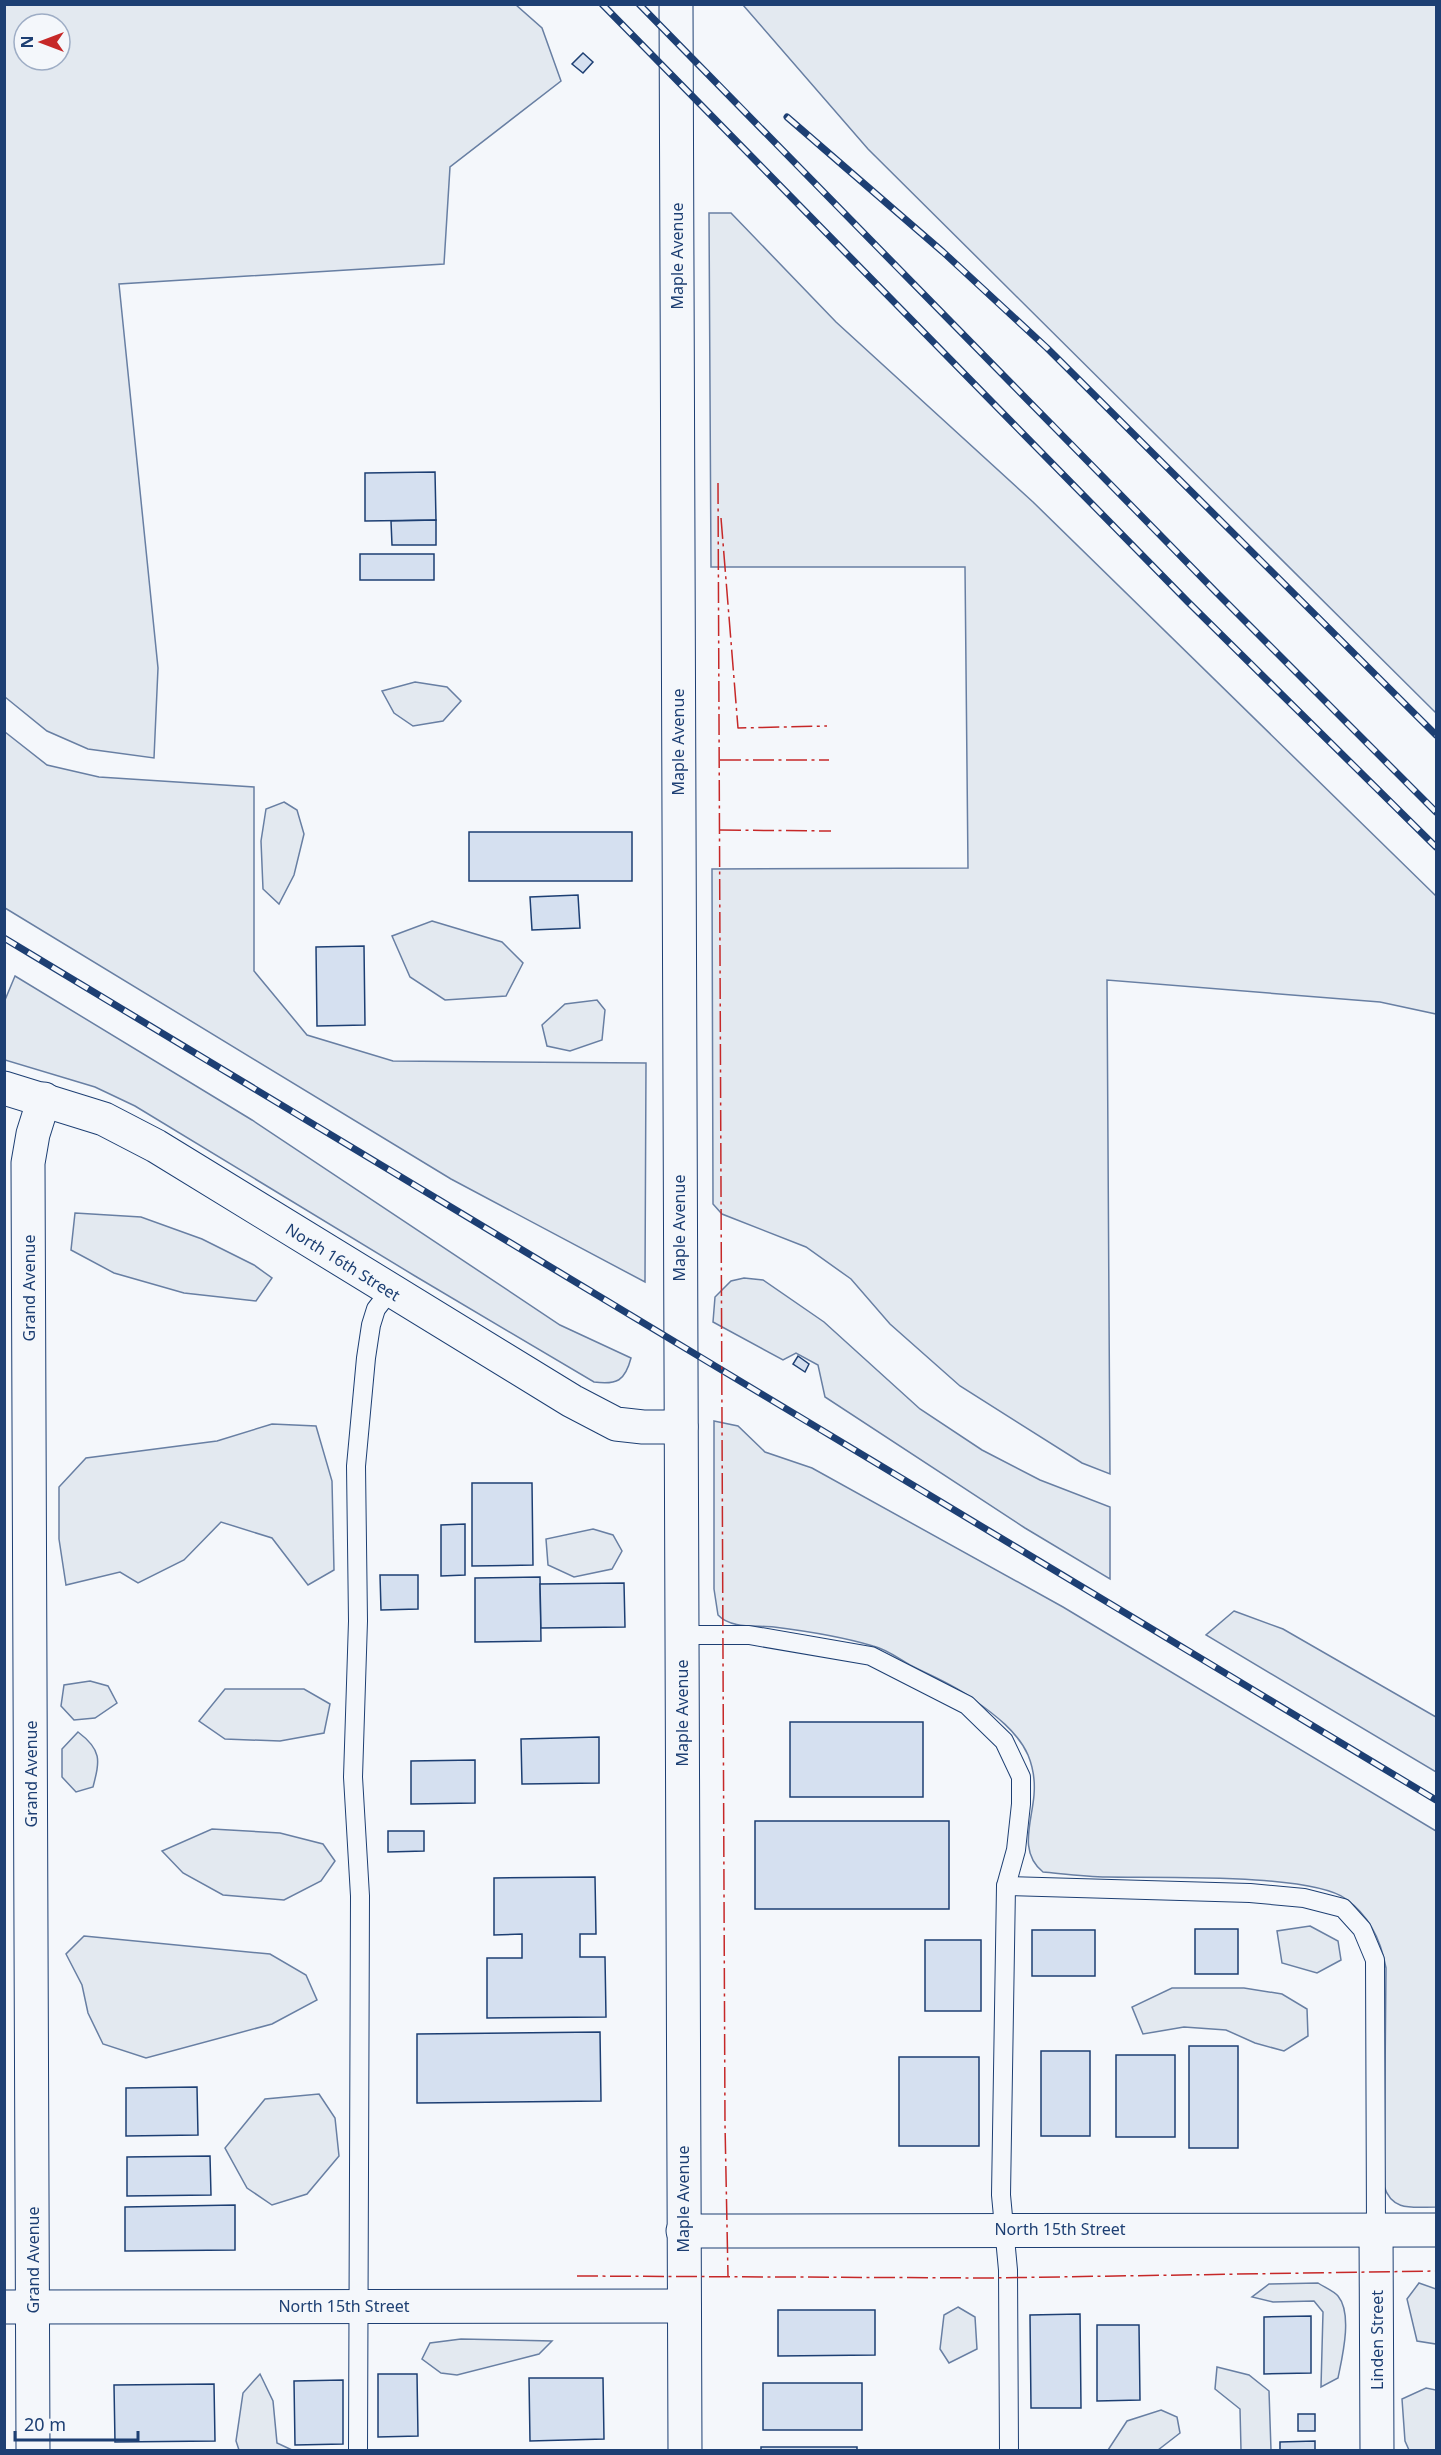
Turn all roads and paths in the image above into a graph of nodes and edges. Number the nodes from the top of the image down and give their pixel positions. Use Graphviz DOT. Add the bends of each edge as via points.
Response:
graph roads {
  1 [pos="676,4"];
  2 [pos="4,1088"];
  3 [pos="44,1099"];
  4 [pos="390,1291"];
  5 [pos="681,1427"];
  6 [pos="681,1635"];
  7 [pos="1006,1886"];
  8 [pos="1005,2229"];
  9 [pos="1376,2230"];
  10 [pos="1437,2230"];
  11 [pos="683,2231"];
  12 [pos="358,2306"];
  13 [pos="684,2306"];
  14 [pos="19,2307"];
  15 [pos="33,2451"];
  16 [pos="358,2451"];
  17 [pos="684,2451"];
  18 [pos="1009,2451"];
  19 [pos="1377,2451"];
  1 -- 5 [label="street, Maple Avenue"];
  2 -- 3 [label="street, North 16th Street"];
  3 -- 4 [label="street, North 16th Street" via="104,1119 156,1146"];
  3 -- 14 [label="street, Grand Avenue" via="28,1163"];
  4 -- 5 [label="street, North 16th Street" via="616,1424"];
  4 -- 12 [label="lane" via="371,1325 356,1466 358,1621 353,1777 360,1896"];
  5 -- 6 [label="street, Maple Avenue"];
  6 -- 7 [label="lane" via="749,1635 871,1656 967,1704 1004,1741 1020,1777 1016,1850"];
  6 -- 11 [label="street, Maple Avenue"];
  7 -- 8 [label="lane" via="1001,2195"];
  7 -- 9 [label="lane" via="1250,1893 1304,1898 1343,1908 1362,1929 1375,1960"];
  8 -- 9 [label="street, North 15th Street"];
  8 -- 11 [label="street, North 15th Street"];
  8 -- 18 [label="lane"];
  9 -- 10 [label="street, North 15th Street"];
  9 -- 19 [label="street, Linden Street"];
  11 -- 13 [label="street, Maple Avenue"];
  12 -- 13 [label="street, North 15th Street"];
  12 -- 14 [label="street, North 15th Street"];
  12 -- 16 [label="lane"];
  13 -- 17 [label="street, Maple Avenue"];
  14 -- 15 [label="street, Grand Avenue"];
}
